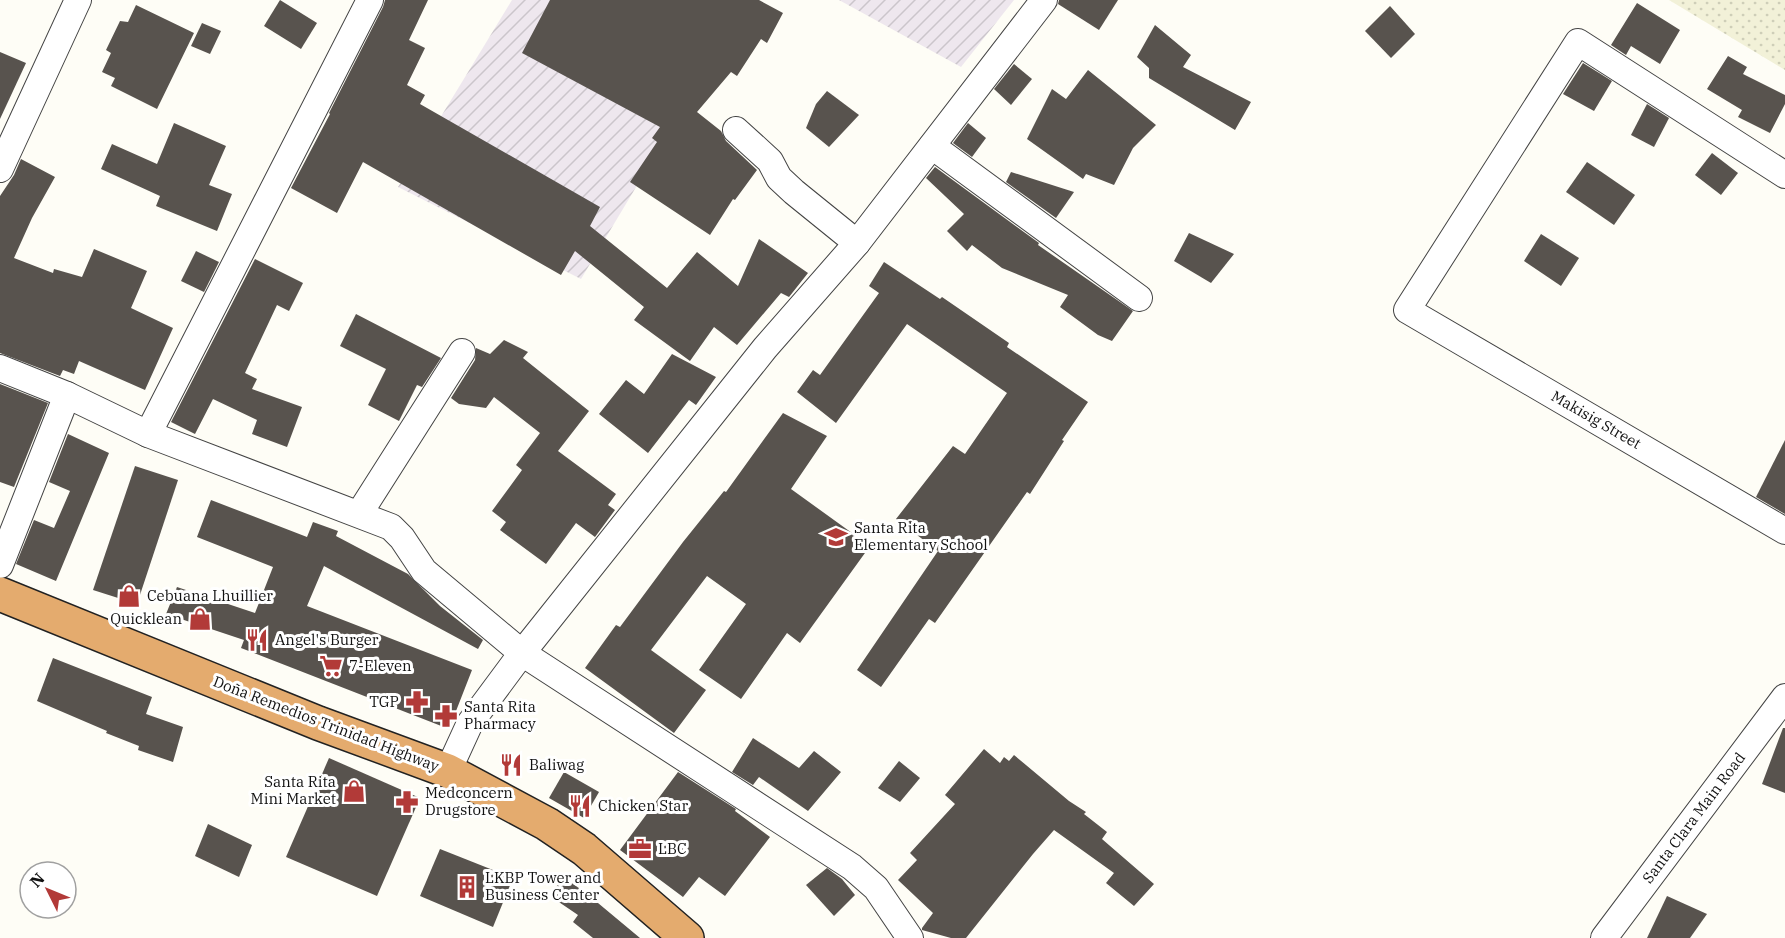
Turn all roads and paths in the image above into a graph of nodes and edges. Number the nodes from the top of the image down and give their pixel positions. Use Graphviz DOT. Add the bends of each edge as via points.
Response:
graph roads {
  1 [pos="78,0"];
  2 [pos="370,0"];
  3 [pos="1044,0"];
  4 [pos="736,130"];
  5 [pos="932,146"];
  6 [pos="0,170"];
  7 [pos="1785,175"];
  8 [pos="858,243"];
  9 [pos="1139,298"];
  10 [pos="462,352"];
  11 [pos="0,368"];
  12 [pos="67,395"];
  13 [pos="148,434"];
  14 [pos="359,514"];
  15 [pos="1785,531"];
  16 [pos="0,565"];
  17 [pos="0,594"];
  18 [pos="522,653"];
  19 [pos="1785,697"];
  20 [pos="448,771"];
  21 [pos="687,938"];
  22 [pos="910,938"];
  23 [pos="1604,938"];
  1 -- 6 [label="street"];
  2 -- 13 [label="street"];
  3 -- 5 [label="street"];
  4 -- 8 [label="street" via="770,161 779,178 794,192"];
  5 -- 8 [label="street"];
  5 -- 9 [label="street"];
  7 -- 15 [label="street, Makisig Street" via="1578,42 1407,310"];
  8 -- 18 [label="street" via="765,348"];
  10 -- 14 [label="street"];
  11 -- 12 [label="street"];
  12 -- 13 [label="street"];
  12 -- 16 [label="street"];
  13 -- 14 [label="street"];
  14 -- 18 [label="street" via="391,527 424,571"];
  17 -- 20 [label="highway, Doña Remedios Trinidad Highway"];
  18 -- 20 [label="street" via="470,723"];
  18 -- 22 [label="street" via="852,867 876,888"];
  19 -- 23 [label="street, Santa Clara Main Road"];
  20 -- 21 [label="highway, Doña Remedios Trinidad Highway" via="547,824 584,849"];
}
